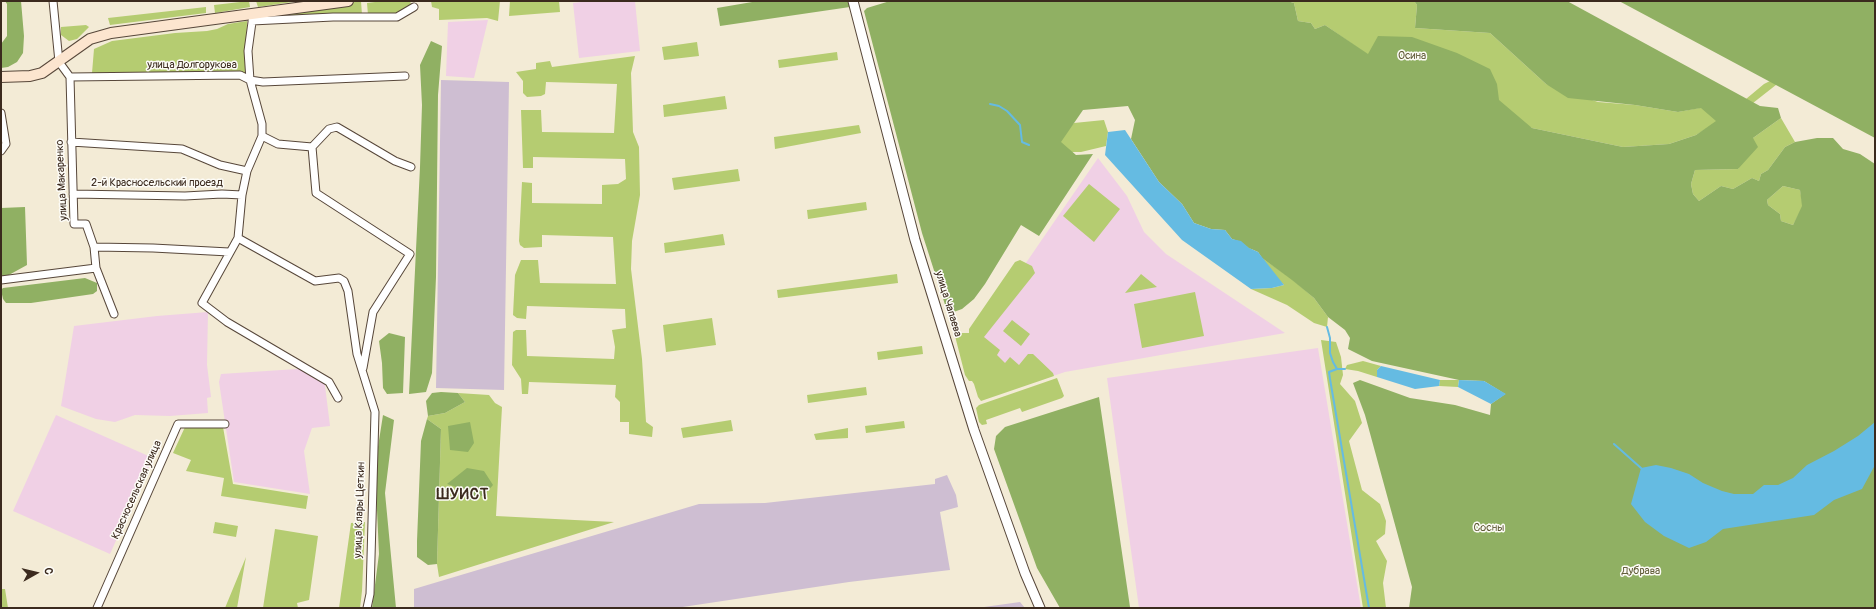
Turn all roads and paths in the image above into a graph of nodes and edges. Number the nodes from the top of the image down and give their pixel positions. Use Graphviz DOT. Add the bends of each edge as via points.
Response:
graph roads {
  1 [pos="53,1"];
  2 [pos="348,1"];
  3 [pos="853,1"];
  4 [pos="414,7"];
  5 [pos="252,18"];
  6 [pos="59,62"];
  7 [pos="405,76"];
  8 [pos="1,77"];
  9 [pos="70,77"];
  10 [pos="250,80"];
  11 [pos="1,113"];
  12 [pos="262,136"];
  13 [pos="72,142"];
  14 [pos="312,147"];
  15 [pos="1,151"];
  16 [pos="411,167"];
  17 [pos="247,171"];
  18 [pos="73,194"];
  19 [pos="242,195"];
  20 [pos="238,238"];
  21 [pos="94,247"];
  22 [pos="229,252"];
  23 [pos="96,268"];
  24 [pos="1,280"];
  25 [pos="114,314"];
  26 [pos="363,369"];
  27 [pos="338,398"];
  28 [pos="225,424"];
  29 [pos="98,608"];
  30 [pos="367,608"];
  31 [pos="1040,608"];
  1 -- 6 [label="street"];
  2 -- 5 [label="main road"];
  3 -- 31 [label="street, улица Чапаева" via="918,248 974,430"];
  4 -- 5 [label="street" via="397,17"];
  5 -- 6 [label="main road" via="111,33 90,39"];
  5 -- 10 [label="street" via="248,51"];
  6 -- 8 [label="main road" via="42,73"];
  6 -- 9 [label="street"];
  7 -- 10 [label="street, улица Долгорукова" via="264,82"];
  9 -- 10 [label="street, улица Долгорукова" via="240,76"];
  9 -- 13 [label="street, улица Макаренко"];
  10 -- 12 [label="street" via="262,124"];
  11 -- 15 [label="street" via="6,144"];
  12 -- 14 [label="street" via="278,144"];
  12 -- 17 [label="street"];
  13 -- 17 [label="street" via="182,149 220,165"];
  13 -- 18 [label="street, улица Макаренко"];
  14 -- 16 [label="street" via="329,128 337,127 395,161"];
  14 -- 26 [label="street" via="316,193 410,254 372,312"];
  17 -- 19 [label="street"];
  18 -- 19 [label="street, 2-й Красносельский проезд"];
  18 -- 21 [label="street, улица Макаренко" via="74,224 86,224"];
  19 -- 20 [label="street"];
  20 -- 22 [label="street"];
  20 -- 26 [label="street" via="315,282 339,278 344,281 348,291 357,354"];
  21 -- 22 [label="street"];
  21 -- 23 [label="street, улица Макаренко"];
  22 -- 27 [label="street" via="202,303 227,322 329,382"];
  23 -- 24 [label="street"];
  23 -- 25 [label="street, улица Макаренко"];
  26 -- 30 [label="street, улица Клары Цеткин" via="375,412 370,594"];
  28 -- 29 [label="street, Красносельская улица" via="178,424"];
}
